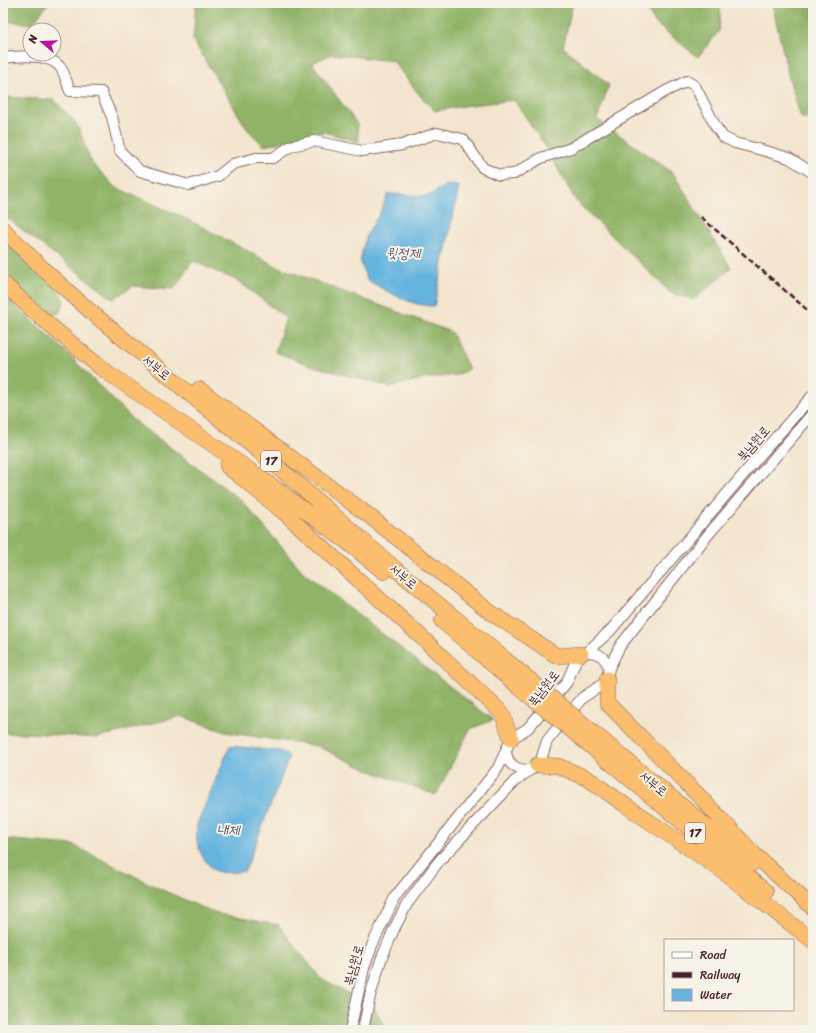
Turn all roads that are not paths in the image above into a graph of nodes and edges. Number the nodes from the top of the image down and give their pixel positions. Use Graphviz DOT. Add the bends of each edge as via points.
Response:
graph roads {
  1 [pos="3,58"];
  2 [pos="813,173"];
  3 [pos="3,229"];
  4 [pos="42,268"];
  5 [pos="3,282"];
  6 [pos="121,382"];
  7 [pos="813,395"];
  8 [pos="813,413"];
  9 [pos="584,653"];
  10 [pos="608,674"];
  11 [pos="537,695"];
  12 [pos="580,729"];
  13 [pos="508,745"];
  14 [pos="535,767"];
  15 [pos="813,908"];
  16 [pos="813,915"];
  17 [pos="813,931"];
  18 [pos="813,941"];
  19 [pos="350,1030"];
  20 [pos="363,1030"];
  1 -- 2 [label="street" via="48,58 60,67 70,91 101,92 112,117 120,152 140,171 189,185 218,176 233,164 256,158 273,158 291,146 314,142 362,151 402,145 437,133 463,140 483,168 499,175 514,174 541,158 571,148 687,81 695,86 723,137 789,158"];
  3 -- 4 [label="highway, 서부로 / 17"];
  4 -- 9 [label="highway" via="88,300 142,345 368,515 490,612 557,656"];
  4 -- 11 [label="highway, 서부로 / 17" via="299,485"];
  5 -- 6 [label="highway, 서부로 / 17" via="71,344"];
  6 -- 11 [label="highway, 서부로 / 17" via="264,480 347,542"];
  6 -- 13 [label="highway" via="149,410 246,481 287,515 418,634 502,713"];
  7 -- 9 [label="street, 북남원로" via="610,631"];
  8 -- 10 [label="street, 북남원로" via="708,536 620,646"];
  9 -- 10 [label="street" via="604,657"];
  9 -- 13 [label="street, 북남원로" via="574,663 567,682 528,728"];
  10 -- 14 [label="street, 북남원로" via="603,684 582,698 547,741 541,760"];
  10 -- 15 [label="highway" via="608,703 756,856"];
  11 -- 12 [label="highway, 서부로 / 17, bridge"];
  12 -- 16 [label="highway, 서부로 / 17"];
  12 -- 17 [label="highway, 서부로 / 17"];
  13 -- 14 [label="street" via="507,757 514,767 520,770"];
  13 -- 19 [label="street, 북남원로" via="498,768 396,897 385,916 370,949"];
  14 -- 18 [label="highway" via="558,766 587,778 721,870"];
  14 -- 20 [label="street, 북남원로" via="515,781 439,861 407,904 381,960"];
}
